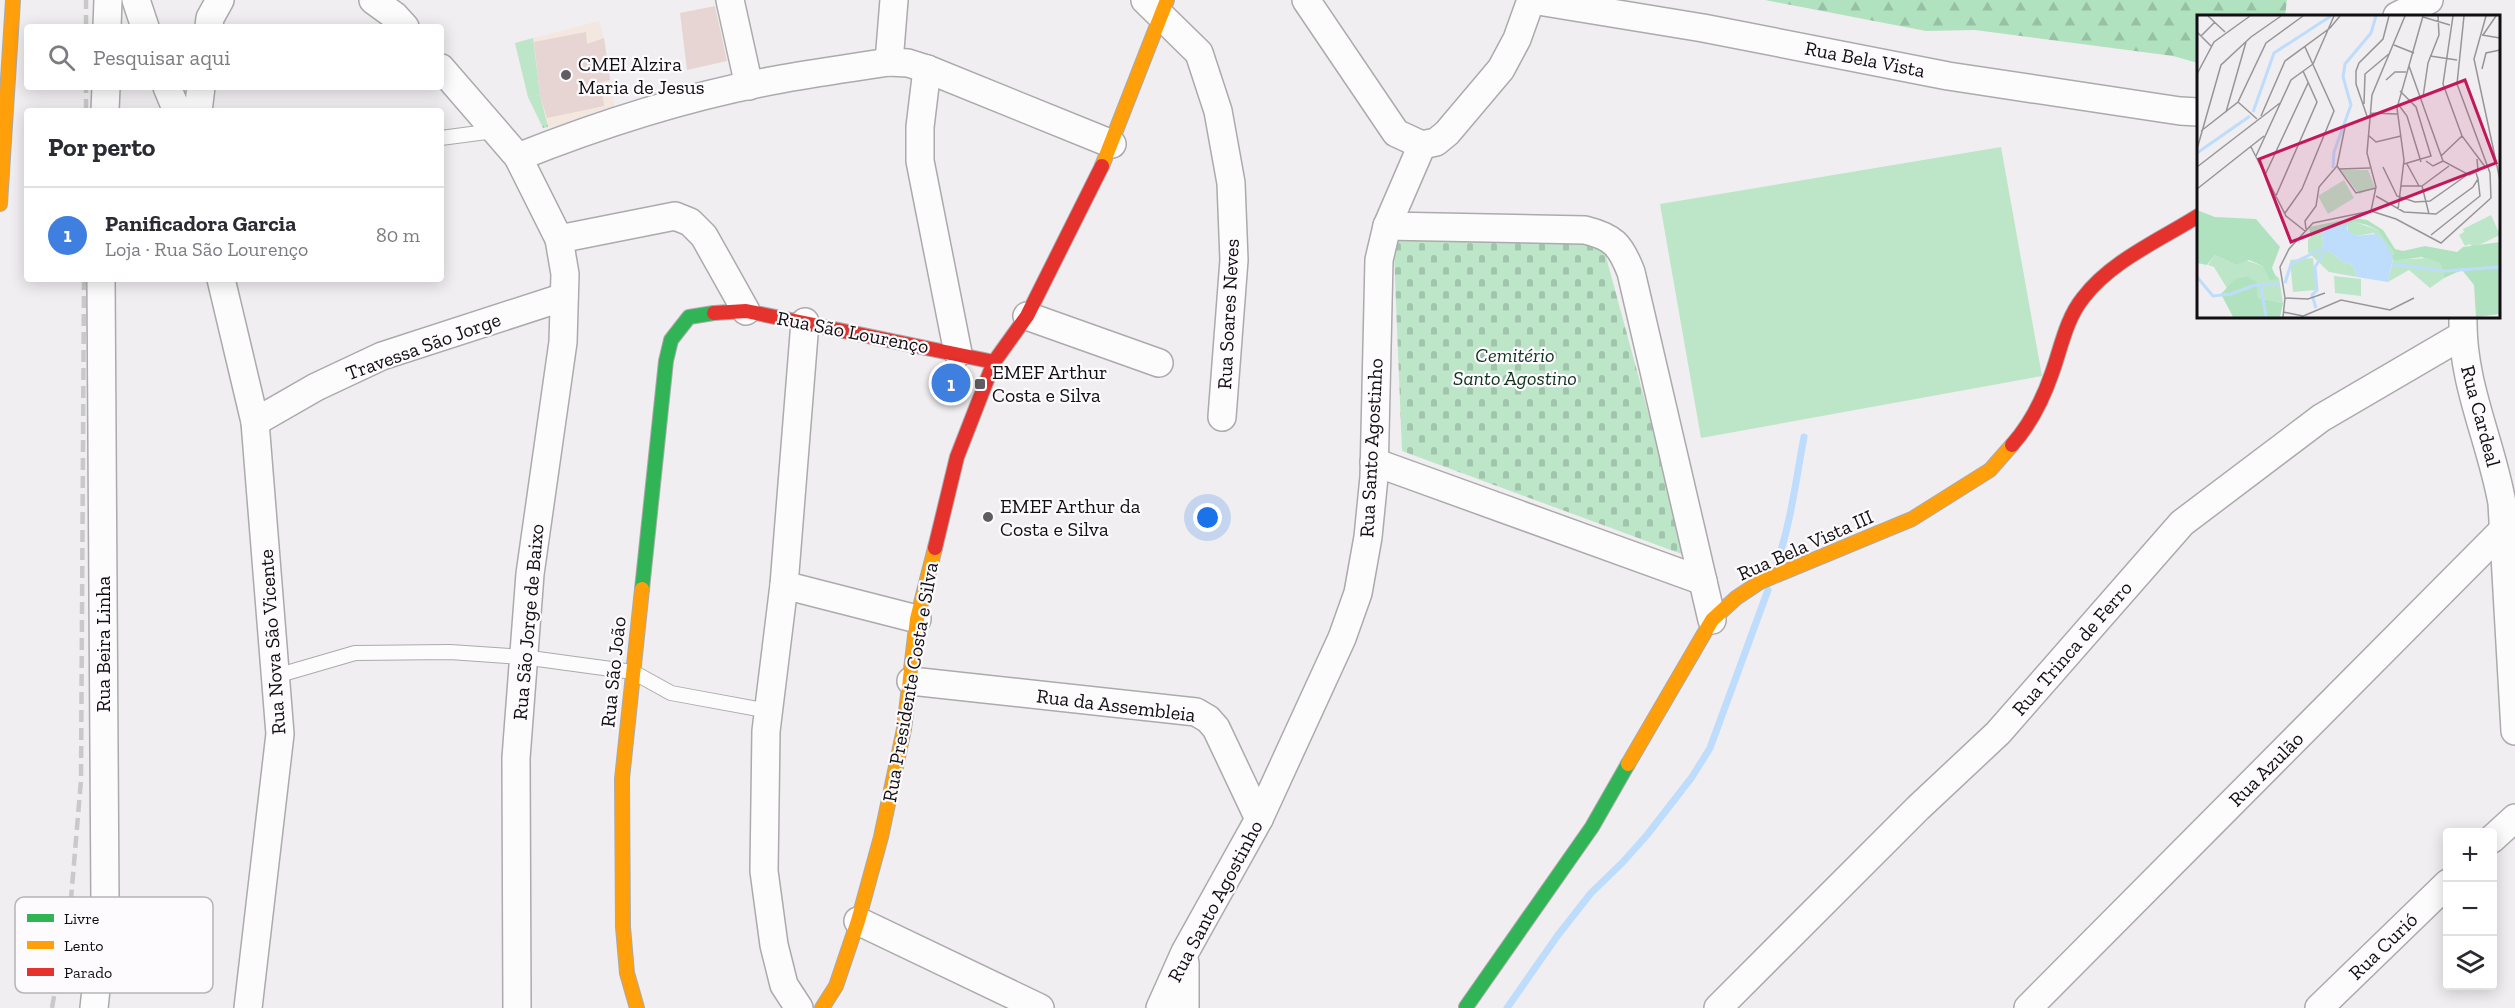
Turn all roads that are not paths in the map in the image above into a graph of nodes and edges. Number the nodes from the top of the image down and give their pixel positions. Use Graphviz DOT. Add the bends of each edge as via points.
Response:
graph roads {
  1 [pos="13,0"];
  2 [pos="108,0"];
  3 [pos="136,0"];
  4 [pos="220,0"];
  5 [pos="374,0"];
  6 [pos="730,0"];
  7 [pos="894,0"];
  8 [pos="1306,0"];
  9 [pos="1532,0"];
  10 [pos="2429,0"];
  11 [pos="1157,5"];
  12 [pos="2399,15"];
  13 [pos="107,24"];
  14 [pos="144,24"];
  15 [pos="209,24"];
  16 [pos="402,24"];
  17 [pos="889,62"];
  18 [pos="927,69"];
  19 [pos="444,72"];
  20 [pos="749,86"];
  21 [pos="106,90"];
  22 [pos="168,90"];
  23 [pos="201,90"];
  24 [pos="105,108"];
  25 [pos="176,108"];
  26 [pos="198,108"];
  27 [pos="2197,112"];
  28 [pos="494,131"];
  29 [pos="444,138"];
  30 [pos="1112,144"];
  31 [pos="1422,145"];
  32 [pos="518,157"];
  33 [pos="0,204"];
  34 [pos="2197,217"];
  35 [pos="1387,226"];
  36 [pos="559,239"];
  37 [pos="101,282"];
  38 [pos="222,282"];
  39 [pos="564,297"];
  40 [pos="746,311"];
  41 [pos="1027,316"];
  42 [pos="805,322"];
  43 [pos="2463,326"];
  44 [pos="671,340"];
  45 [pos="958,353"];
  46 [pos="994,362"];
  47 [pos="1159,363"];
  48 [pos="1222,417"];
  49 [pos="255,422"];
  50 [pos="1374,462"];
  51 [pos="2504,530"];
  52 [pos="1703,581"];
  53 [pos="784,585"];
  54 [pos="917,619"];
  55 [pos="1712,620"];
  56 [pos="523,657"];
  57 [pos="633,672"];
  58 [pos="276,675"];
  59 [pos="911,681"];
  60 [pos="769,711"];
  61 [pos="2515,730"];
  62 [pos="2515,818"];
  63 [pos="1259,819"];
  64 [pos="2497,835"];
  65 [pos="2443,888"];
  66 [pos="105,897"];
  67 [pos="858,921"];
  68 [pos="1185,952"];
  69 [pos="96,993"];
  70 [pos="514,1004"];
  71 [pos="1466,1007"];
  72 [pos="94,1008"];
  73 [pos="248,1008"];
  74 [pos="637,1008"];
  75 [pos="799,1008"];
  76 [pos="822,1008"];
  77 [pos="1040,1008"];
  78 [pos="1160,1008"];
  79 [pos="1185,1008"];
  80 [pos="1718,1008"];
  81 [pos="2028,1008"];
  82 [pos="2319,1008"];
  1 -- 33 [label="street"];
  2 -- 13 [label="street"];
  3 -- 14 [label="street"];
  4 -- 15 [label="street"];
  5 -- 16 [label="street"];
  6 -- 20 [label="street"];
  7 -- 17 [label="street"];
  8 -- 31 [label="street" via="1396,134"];
  9 -- 27 [label="street, Rua Bela Vista" via="1703,28 1948,76"];
  9 -- 31 [label="street" via="1501,69 1447,133 1436,142"];
  10 -- 12 [label="street"];
  11 -- 30 [label="street, Rua Presidente Costa e Silva"];
  11 -- 48 [label="street, Rua Soares Neves" via="1199,53 1218,111 1230,183 1234,261"];
  17 -- 18 [label="street"];
  17 -- 20 [label="street"];
  18 -- 30 [label="street"];
  18 -- 45 [label="street" via="920,161"];
  19 -- 28 [label="street"];
  20 -- 32 [label="street" via="663,107"];
  21 -- 24 [label="street"];
  22 -- 25 [label="street"];
  23 -- 26 [label="street"];
  28 -- 29 [label="lane"];
  28 -- 32 [label="street"];
  30 -- 41 [label="street, Rua Presidente Costa e Silva"];
  31 -- 35 [label="street, Rua Santo Agostinho"];
  32 -- 36 [label="street"];
  34 -- 55 [label="street, Rua Bela Vista III" via="2119,264 2082,299 2068,325 2037,409 1990,470 1912,519 1760,582"];
  35 -- 50 [label="street, Rua Santo Agostinho" via="1379,260"];
  35 -- 52 [label="street" via="1585,230 1608,236 1623,252 1631,272"];
  36 -- 39 [label="street, Rua São Jorge de Baixo"];
  36 -- 40 [label="street" via="675,216 690,222 704,236"];
  37 -- 66 [label="street, Rua Beira Linha"];
  38 -- 49 [label="street, Rua Nova São Vicente"];
  39 -- 49 [label="street, Travessa São Jorge" via="382,356"];
  39 -- 56 [label="street, Rua São Jorge de Baixo" via="563,342 530,574"];
  40 -- 42 [label="street, Rua São Lourenço"];
  40 -- 44 [label="street, Rua São Lourenço" via="689,317"];
  41 -- 46 [label="street, Rua Presidente Costa e Silva"];
  41 -- 47 [label="street"];
  42 -- 45 [label="street, Rua São Lourenço"];
  42 -- 53 [label="street"];
  43 -- 51 [label="street, Rua Cardeal" via="2467,375 2497,477"];
  43 -- 80 [label="street, Rua Trinca de Ferro" via="2321,418 2182,523 1998,733"];
  44 -- 57 [label="street, Rua São João"];
  45 -- 46 [label="street, Rua São Lourenço"];
  46 -- 54 [label="street, Rua Presidente Costa e Silva" via="957,457"];
  49 -- 58 [label="street, Rua Nova São Vicente"];
  50 -- 52 [label="street"];
  50 -- 63 [label="street, Rua Santo Agostinho" via="1368,537 1358,593 1342,638"];
  51 -- 61 [label="street, Rua Cardeal"];
  51 -- 81 [label="street, Rua Azulão"];
  52 -- 55 [label="street"];
  53 -- 54 [label="street"];
  53 -- 60 [label="street"];
  54 -- 59 [label="street, Rua Presidente Costa e Silva"];
  55 -- 71 [label="street, Rua Bela Vista III" via="1592,827"];
  56 -- 57 [label="lane"];
  56 -- 58 [label="lane" via="450,652 355,653"];
  56 -- 70 [label="street, Rua São Jorge de Baixo" via="516,758"];
  57 -- 60 [label="lane" via="671,693"];
  57 -- 74 [label="street, Rua São João" via="622,779 623,904 627,973"];
  58 -- 73 [label="street, Rua Nova São Vicente" via="280,734"];
  59 -- 63 [label="street, Rua da Assembleia" via="1196,712 1208,718 1215,728"];
  59 -- 67 [label="street, Rua Presidente Costa e Silva" via="881,837"];
  60 -- 75 [label="street" via="764,871 781,975"];
  62 -- 64 [label="street"];
  63 -- 68 [label="street, Rua Santo Agostinho"];
  65 -- 82 [label="street, Rua Curió"];
  67 -- 76 [label="street, Rua Presidente Costa e Silva" via="836,986"];
  67 -- 77 [label="street"];
  68 -- 78 [label="street, Rua Santo Agostinho"];
  68 -- 79 [label="street"];
  69 -- 72 [label="street, Rua Beira Linha"];
}
